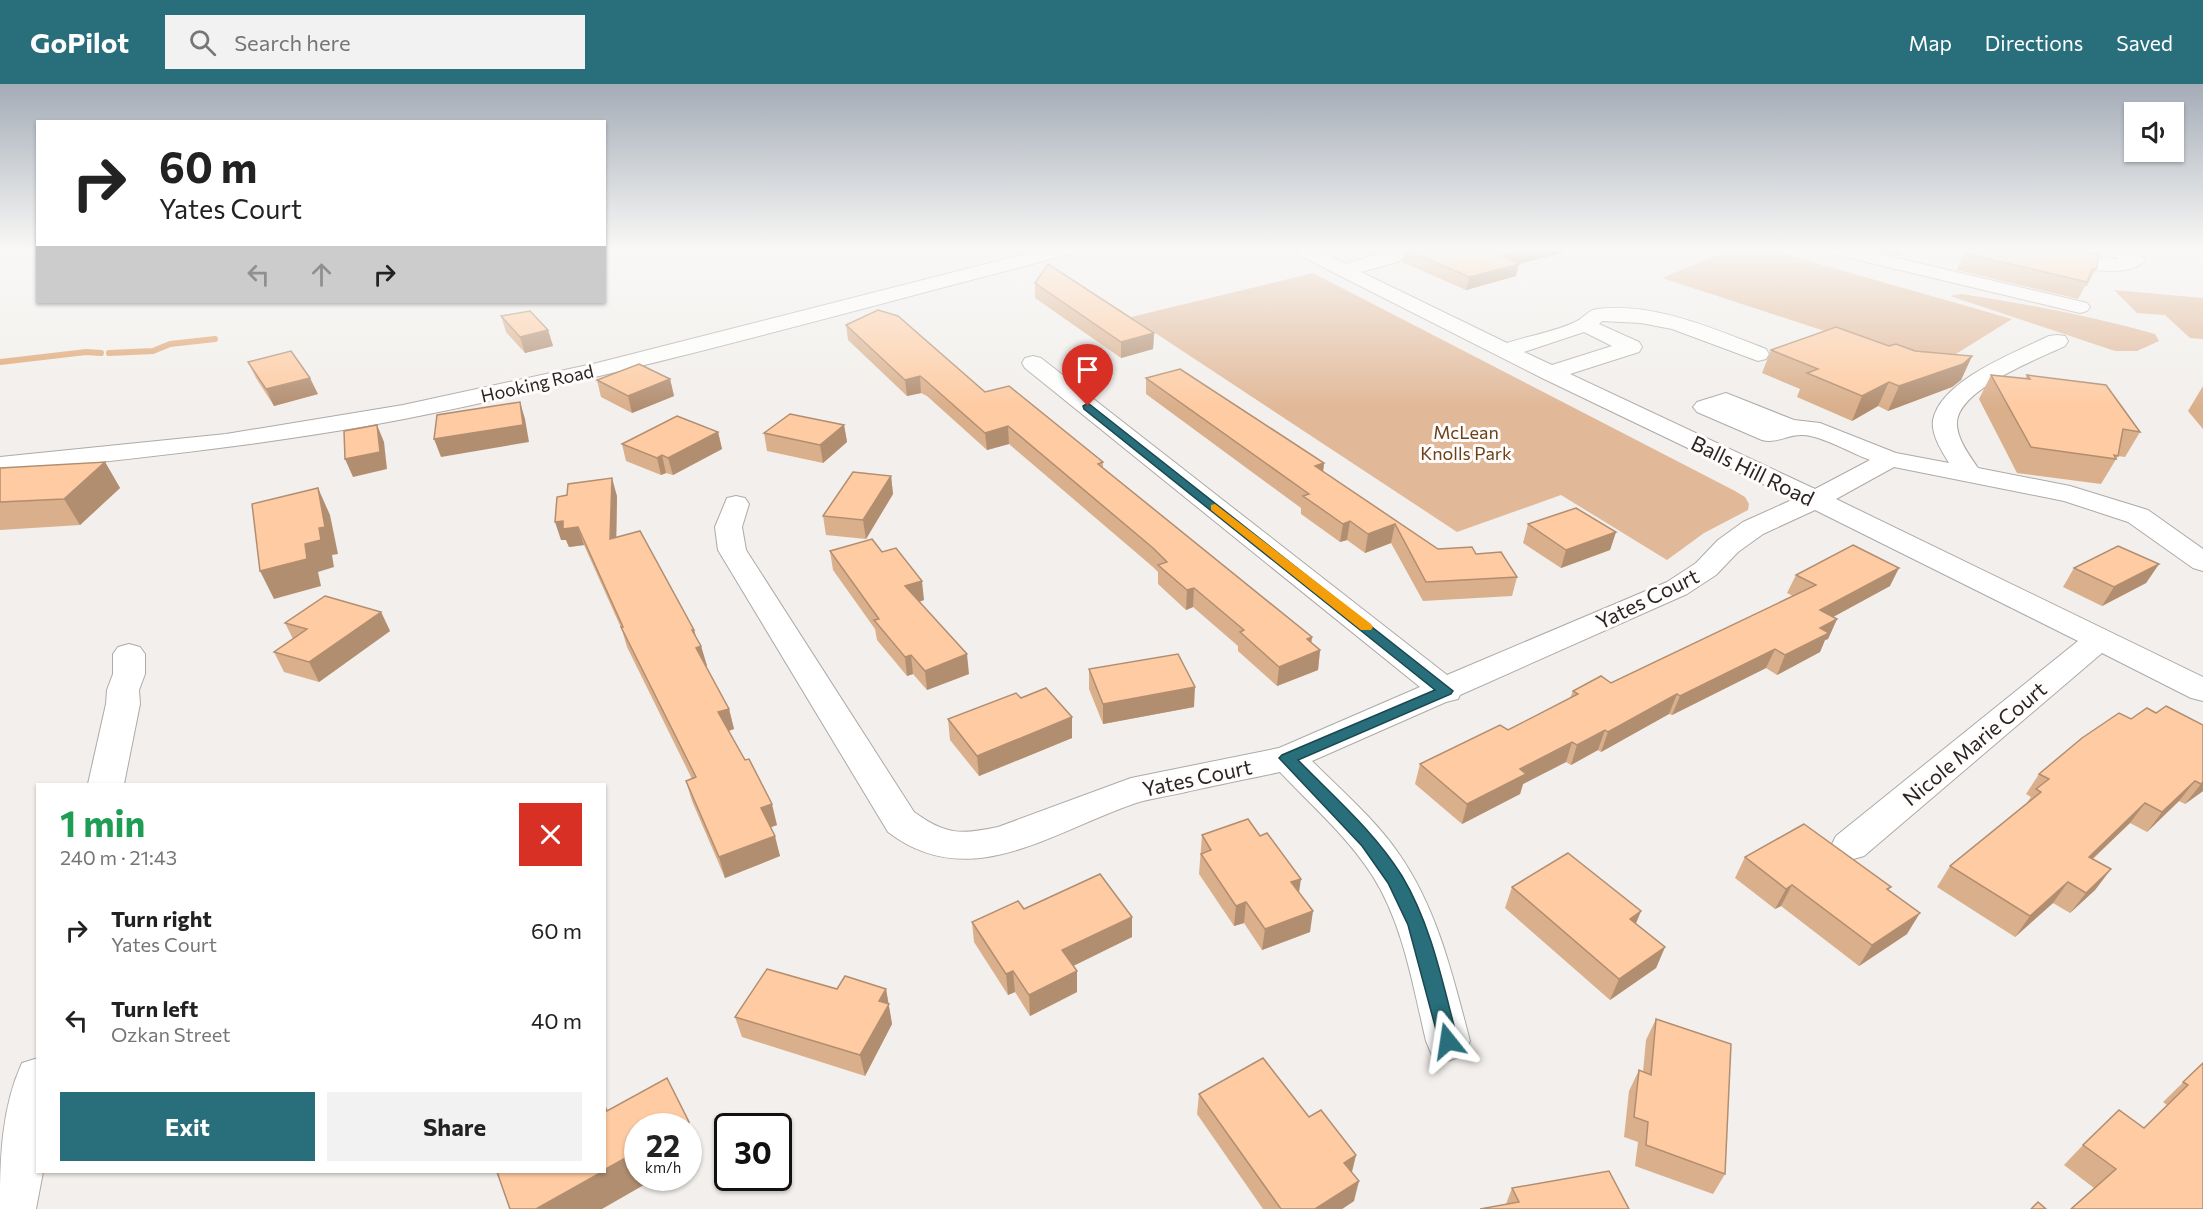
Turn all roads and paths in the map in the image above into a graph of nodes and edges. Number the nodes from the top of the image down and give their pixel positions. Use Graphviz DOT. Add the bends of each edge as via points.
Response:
graph roads {
  1 [pos="859,302"];
  2 [pos="1410,302"];
  3 [pos="2061,302"];
  4 [pos="2080,307"];
  5 [pos="1585,326"];
  6 [pos="2057,341"];
  7 [pos="1505,351"];
  8 [pos="1758,354"];
  9 [pos="1033,363"];
  10 [pos="1550,373"];
  11 [pos="1790,427"];
  12 [pos="1890,459"];
  13 [pos="0,465"];
  14 [pos="1970,476"];
  15 [pos="1815,500"];
  16 [pos="736,504"];
  17 [pos="2203,562"];
  18 [pos="2099,639"];
  19 [pos="129,654"];
  20 [pos="2203,690"];
  21 [pos="1446,691"];
  22 [pos="1287,758"];
  23 [pos="106,783"];
  24 [pos="1850,846"];
  25 [pos="1448,1041"];
  26 [pos="36,1088"];
  27 [pos="11,1209"];
  1 -- 13 [label="street, Hooking Road" via="598,369 414,410 226,441"];
  2 -- 7 [label="street, Balls Hill Road"];
  3 -- 4 [label="street"];
  5 -- 7 [label="street"];
  5 -- 8 [label="street" via="1597,315 1649,316 1683,324"];
  5 -- 10 [label="street" via="1631,347"];
  6 -- 14 [label="street" via="1966,388 1946,412 1948,438"];
  7 -- 10 [label="street, Balls Hill Road"];
  9 -- 21 [label="street"];
  10 -- 15 [label="street, Balls Hill Road"];
  11 -- 12 [label="street" via="1811,428"];
  12 -- 14 [label="street"];
  12 -- 15 [label="street, Yates Court"];
  14 -- 17 [label="street" via="2070,494 2138,516"];
  15 -- 18 [label="street, Balls Hill Road"];
  15 -- 21 [label="street, Yates Court" via="1753,528 1706,569 1677,588"];
  16 -- 22 [label="street, Yates Court" via="728,520 727,537 732,550 901,822 921,837 947,845 975,846 1003,840 1131,791"];
  18 -- 20 [label="street, Balls Hill Road"];
  18 -- 24 [label="street, Nicole Marie Court"];
  19 -- 23 [label="street" via="129,674"];
  21 -- 22 [label="street, Yates Court"];
  22 -- 25 [label="street" via="1367,841 1395,879 1417,925"];
  26 -- 27 [label="street"];
}
